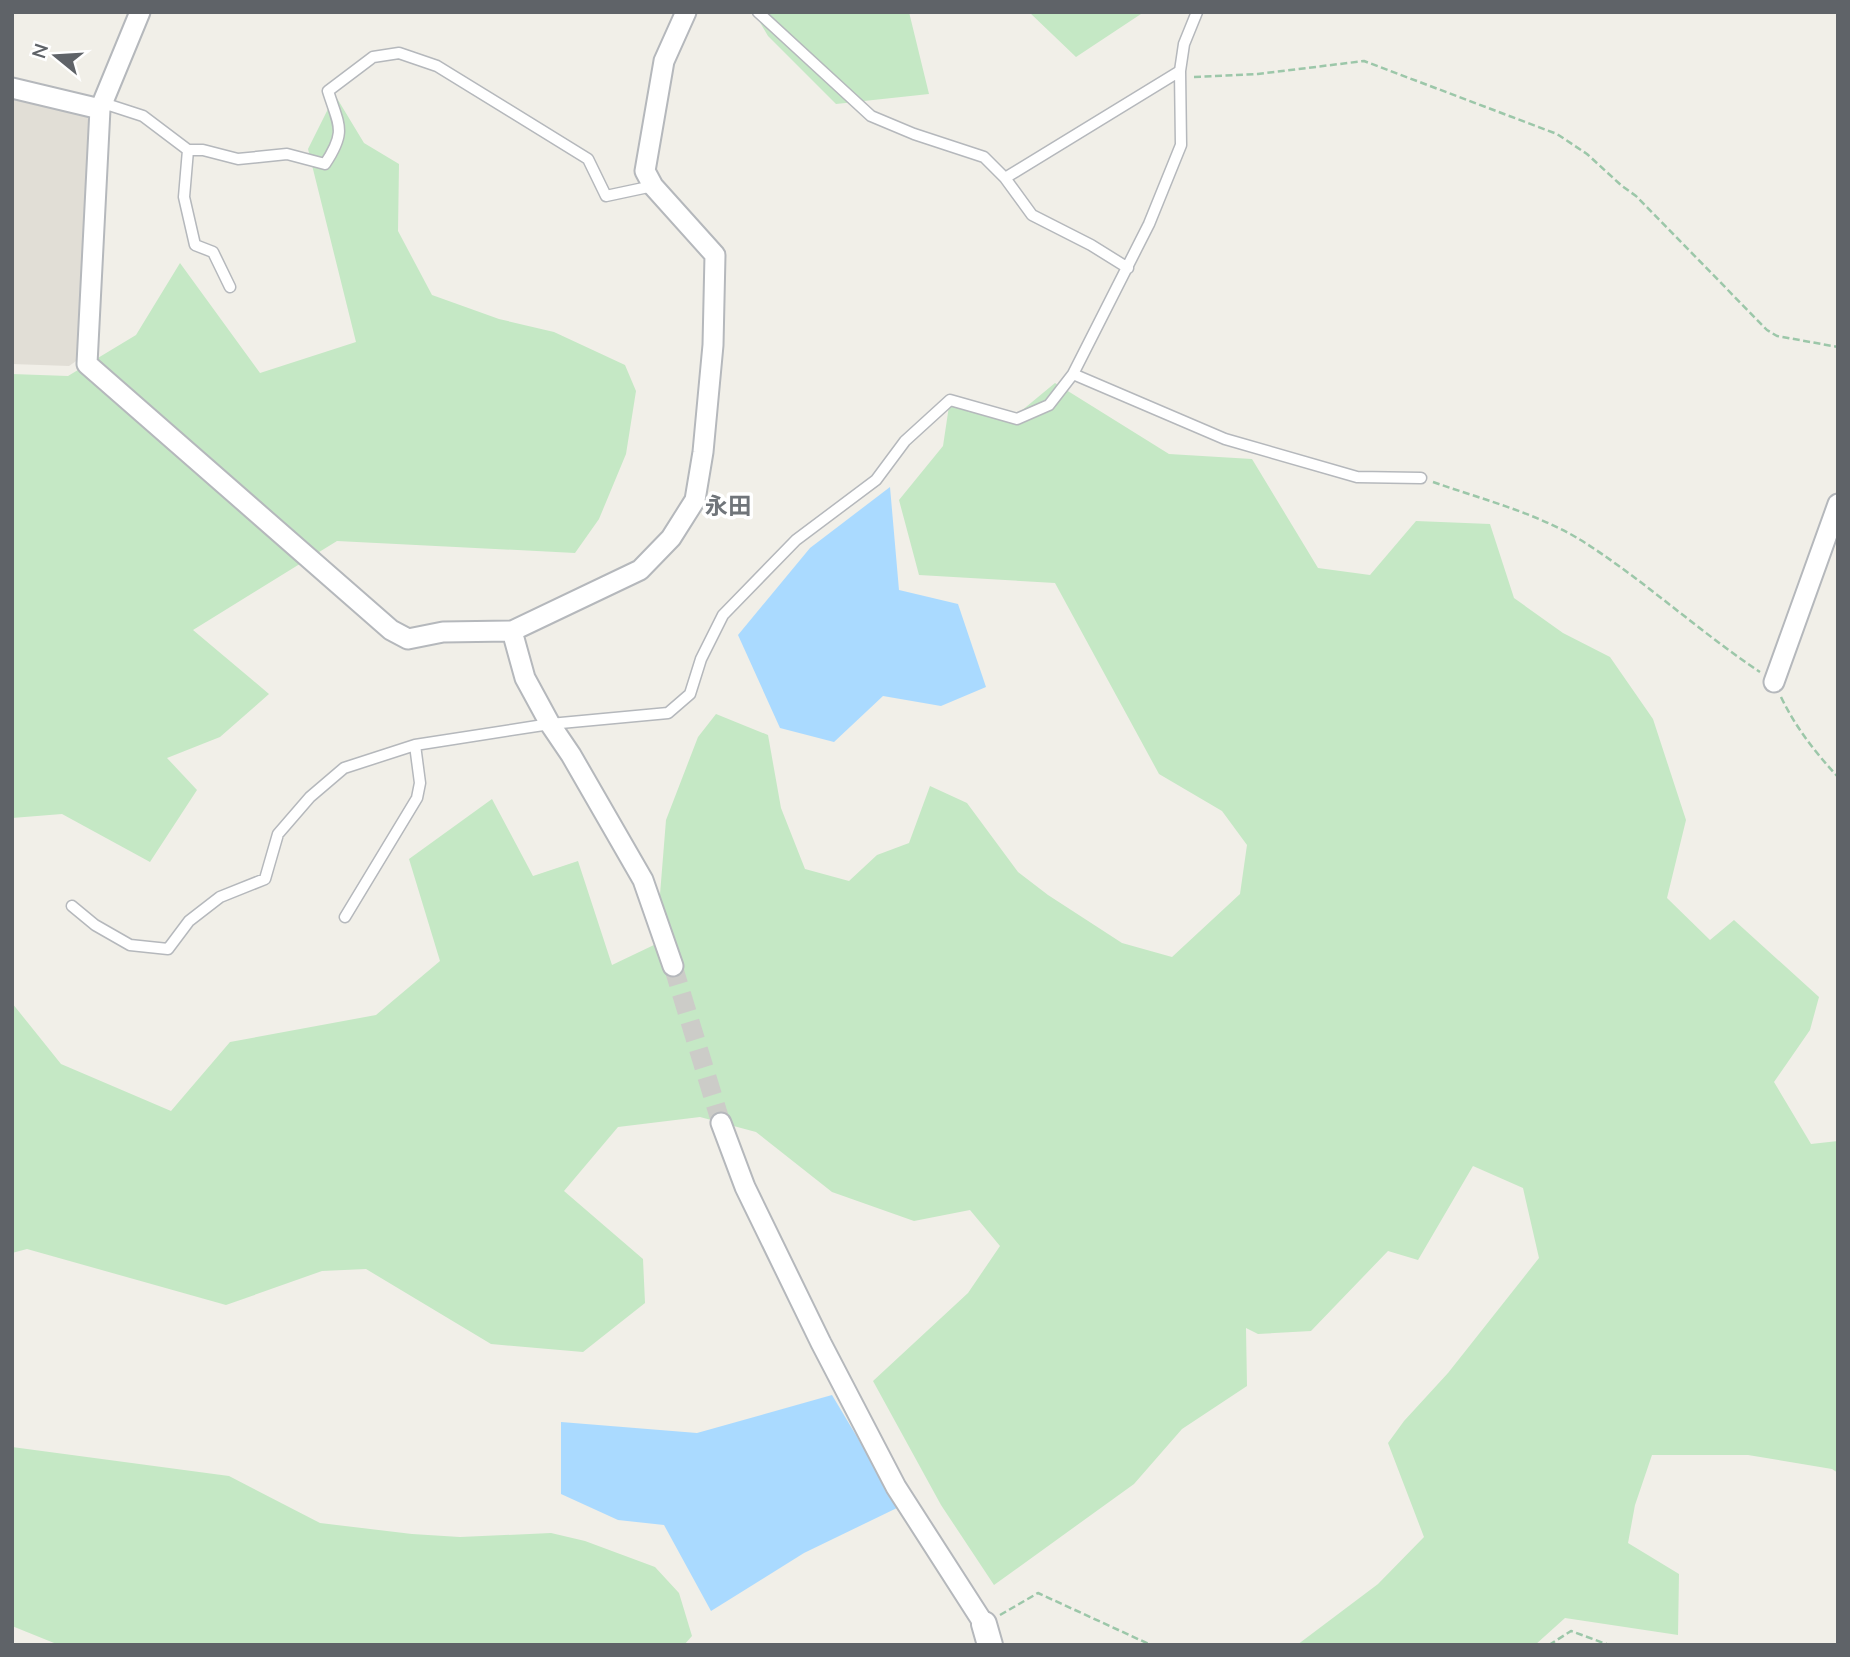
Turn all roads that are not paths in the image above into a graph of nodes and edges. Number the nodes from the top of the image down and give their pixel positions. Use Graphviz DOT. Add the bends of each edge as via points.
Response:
graph roads {
  1 [pos="140,12"];
  2 [pos="686,12"];
  3 [pos="758,12"];
  4 [pos="1197,12"];
  5 [pos="1180,71"];
  6 [pos="12,88"];
  7 [pos="101,106"];
  8 [pos="188,150"];
  9 [pos="1005,178"];
  10 [pos="653,186"];
  11 [pos="1128,268"];
  12 [pos="230,287"];
  13 [pos="1073,374"];
  14 [pos="1421,478"];
  15 [pos="1838,503"];
  16 [pos="512,631"];
  17 [pos="1774,681"];
  18 [pos="550,724"];
  19 [pos="415,745"];
  20 [pos="72,906"];
  21 [pos="345,916"];
  22 [pos="673,966"];
  23 [pos="722,1124"];
  24 [pos="987,1634"];
  1 -- 7 [label="street"];
  2 -- 10 [label="street" via="664,61 645,171"];
  3 -- 9 [label="lane" via="871,116 984,157"];
  4 -- 5 [label="lane" via="1184,44"];
  5 -- 9 [label="lane"];
  5 -- 11 [label="lane" via="1181,145"];
  6 -- 7 [label="street"];
  7 -- 8 [label="lane" via="143,116"];
  7 -- 16 [label="street" via="87,364 391,630 408,639 443,632"];
  8 -- 10 [label="lane" via="238,159 287,154 325,163 341,133 328,91 373,57 399,53 437,65 588,159 606,196"];
  8 -- 12 [label="lane" via="184,197 195,245 213,252"];
  9 -- 11 [label="lane" via="1032,215"];
  10 -- 16 [label="street" via="715,256 713,345 695,500 671,538 640,570"];
  11 -- 13 [label="lane"];
  13 -- 14 [label="lane" via="1225,439 1357,477"];
  13 -- 18 [label="lane" via="1049,405 1017,419 950,400 905,441 876,480 796,540 723,615 690,694 668,713"];
  15 -- 17 [label="street"];
  16 -- 18 [label="street" via="525,678"];
  18 -- 19 [label="lane"];
  18 -- 22 [label="street" via="643,880"];
  19 -- 20 [label="lane" via="344,768 310,797 278,834 265,879 219,897 189,921 168,949 130,945"];
  19 -- 21 [label="lane" via="420,783 417,798"];
  23 -- 24 [label="street" via="745,1187 821,1343 896,1486"];
}
